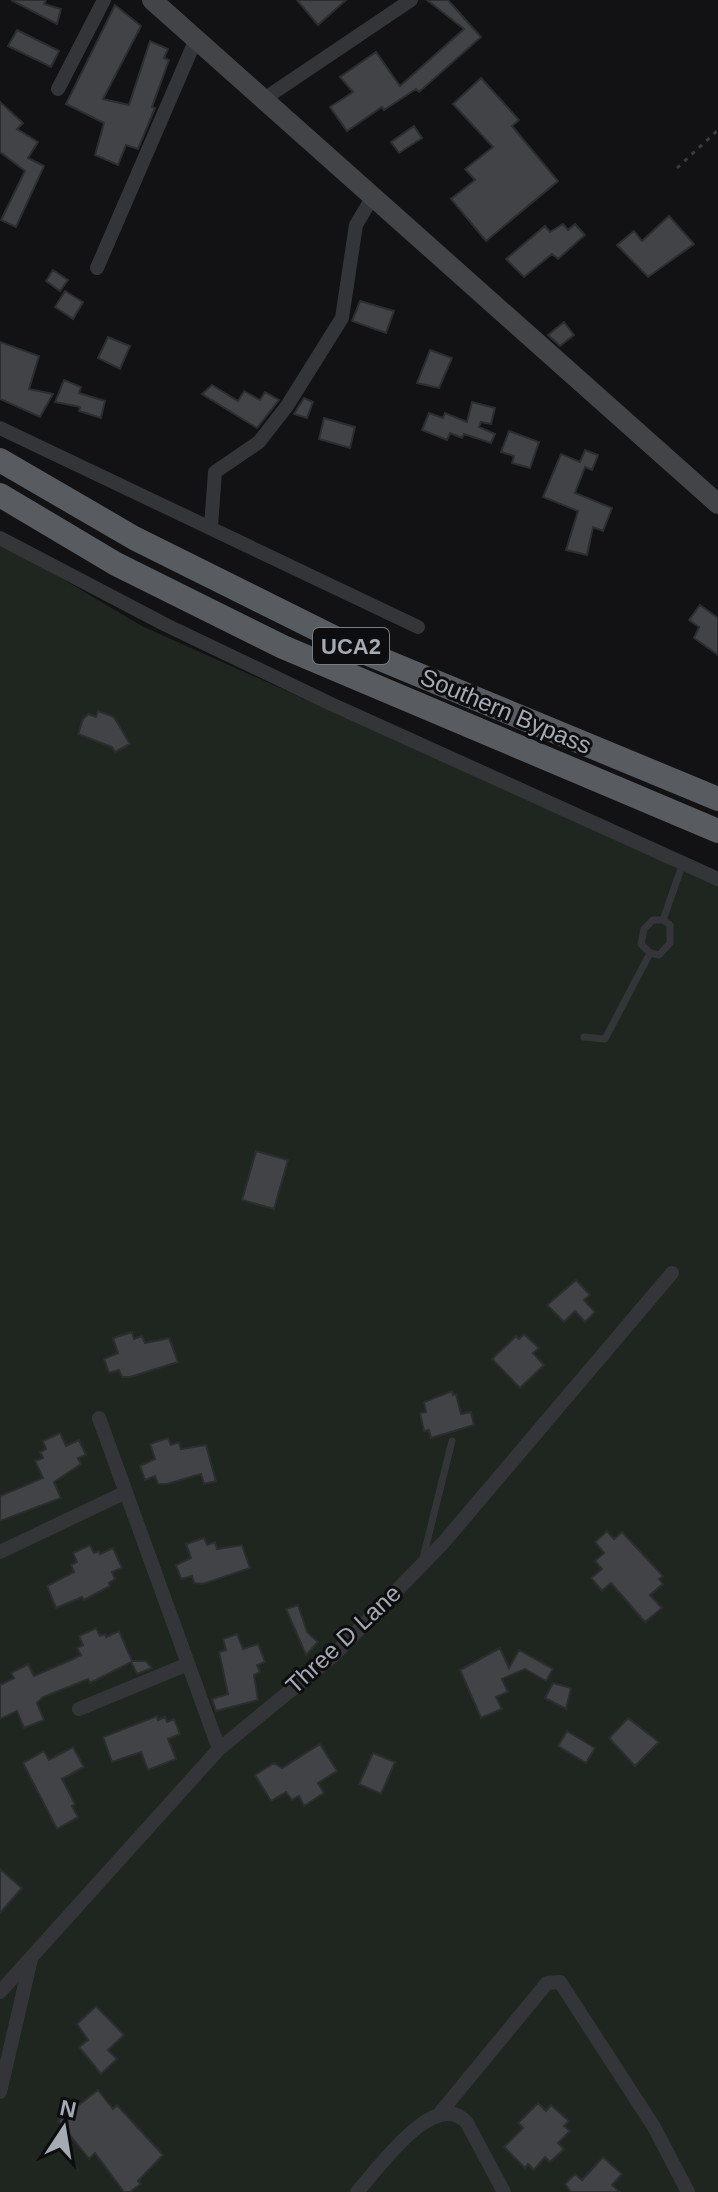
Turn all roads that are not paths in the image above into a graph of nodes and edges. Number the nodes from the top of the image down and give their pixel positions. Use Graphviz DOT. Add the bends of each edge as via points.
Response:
graph roads {
  1 [pos="104,0"];
  2 [pos="152,0"];
  3 [pos="411,0"];
  4 [pos="196,39"];
  5 [pos="58,89"];
  6 [pos="264,99"];
  7 [pos="372,198"];
  8 [pos="97,268"];
  9 [pos="0,428"];
  10 [pos="0,460"];
  11 [pos="0,495"];
  12 [pos="718,504"];
  13 [pos="211,526"];
  14 [pos="0,538"];
  15 [pos="418,627"];
  16 [pos="718,799"];
  17 [pos="718,831"];
  18 [pos="683,863"];
  19 [pos="718,879"];
  20 [pos="663,920"];
  21 [pos="650,953"];
  22 [pos="584,1037"];
  23 [pos="672,1273"];
  24 [pos="99,1418"];
  25 [pos="452,1441"];
  26 [pos="126,1492"];
  27 [pos="0,1552"];
  28 [pos="422,1564"];
  29 [pos="188,1664"];
  30 [pos="79,1709"];
  31 [pos="219,1749"];
  32 [pos="31,1959"];
  33 [pos="0,1992"];
  34 [pos="0,2092"];
  35 [pos="440,2113"];
  36 [pos="357,2192"];
  37 [pos="504,2192"];
  38 [pos="688,2192"];
  1 -- 5 [label="street"];
  2 -- 4 [label="main road"];
  3 -- 6 [label="street"];
  4 -- 6 [label="main road"];
  4 -- 8 [label="street"];
  6 -- 7 [label="main road"];
  7 -- 12 [label="main road"];
  7 -- 13 [label="street" via="356,225 342,318 259,442 215,472"];
  9 -- 13 [label="street"];
  10 -- 16 [label="highway, Southern Bypass / UCA2" via="134,538 347,644"];
  11 -- 17 [label="highway, Southern Bypass / UCA2" via="116,564 283,647"];
  13 -- 15 [label="street"];
  14 -- 18 [label="street" via="191,637"];
  18 -- 19 [label="street"];
  18 -- 20 [label="lane"];
  20 -- 21 [label="lane" via="648,923 641,936"];
  20 -- 21 [label="lane" via="670,925 670,943 659,955"];
  21 -- 22 [label="lane" via="605,1039"];
  23 -- 28 [label="street, Three D Lane"];
  24 -- 26 [label="street"];
  25 -- 28 [label="lane"];
  26 -- 27 [label="street"];
  26 -- 29 [label="street"];
  28 -- 31 [label="street, Three D Lane" via="334,1655"];
  29 -- 30 [label="street"];
  29 -- 31 [label="street"];
  31 -- 32 [label="street, Three D Lane"];
  32 -- 33 [label="street, Three D Lane"];
  32 -- 34 [label="street"];
  35 -- 36 [label="street" via="423,2123"];
  35 -- 37 [label="street" via="460,2115 467,2123"];
  35 -- 38 [label="street" via="547,1983 560,1982 654,2127"];
}
